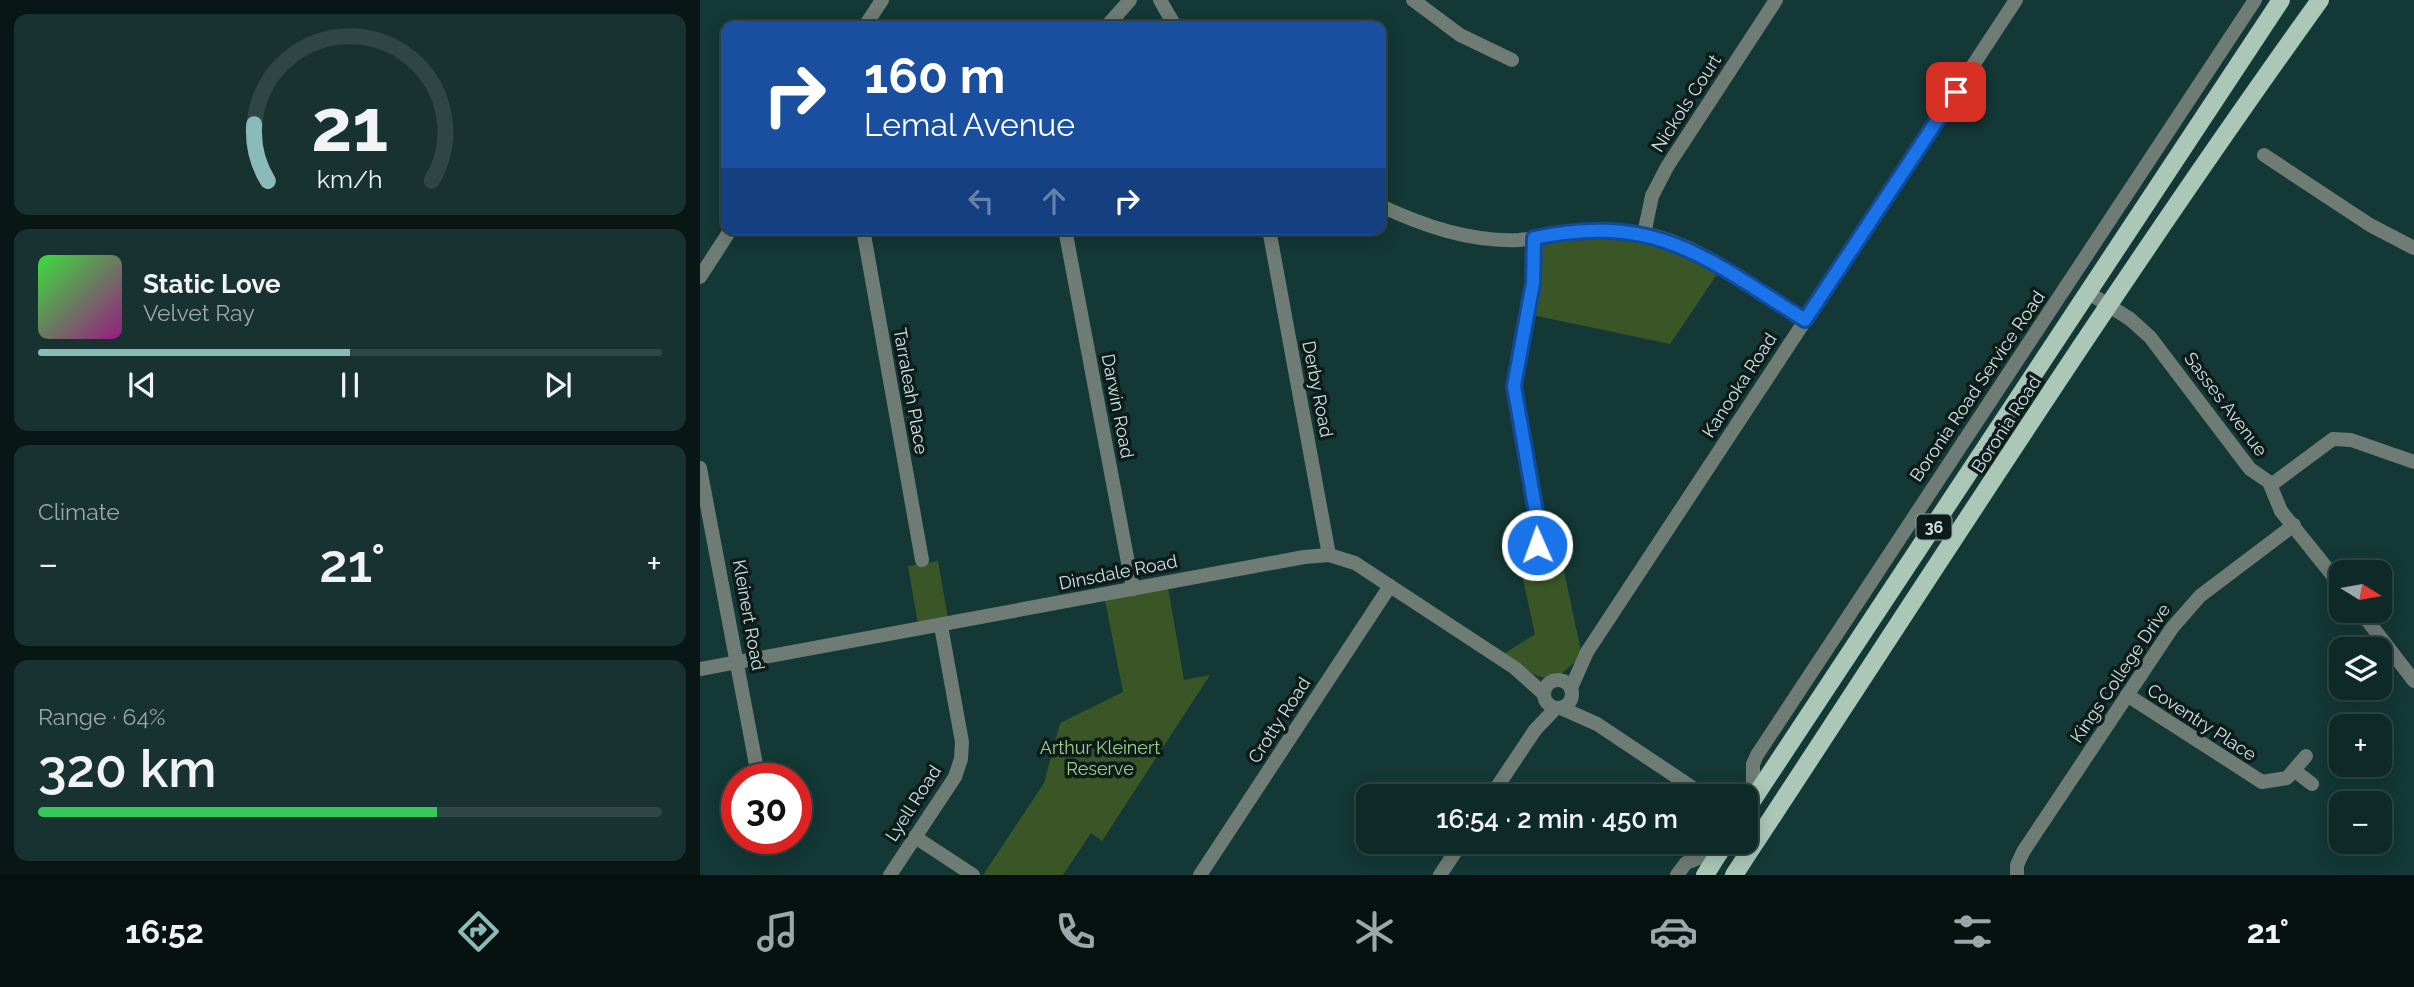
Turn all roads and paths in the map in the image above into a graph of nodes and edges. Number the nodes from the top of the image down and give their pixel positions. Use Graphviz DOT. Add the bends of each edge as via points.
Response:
graph roads {
  1 [pos="882,0"];
  2 [pos="1130,0"];
  3 [pos="1160,0"];
  4 [pos="1413,0"];
  5 [pos="1776,0"];
  6 [pos="2016,0"];
  7 [pos="2255,0"];
  8 [pos="2281,0"];
  9 [pos="2320,0"];
  10 [pos="868,21"];
  11 [pos="1111,21"];
  12 [pos="1172,21"];
  13 [pos="1512,61"];
  14 [pos="2264,155"];
  15 [pos="1386,208"];
  16 [pos="1644,234"];
  17 [pos="727,235"];
  18 [pos="864,235"];
  19 [pos="1066,235"];
  20 [pos="1270,235"];
  21 [pos="1534,238"];
  22 [pos="2414,248"];
  23 [pos="700,276"];
  24 [pos="2089,293"];
  25 [pos="2109,305"];
  26 [pos="1805,320"];
  27 [pos="2414,462"];
  28 [pos="700,468"];
  29 [pos="2271,485"];
  30 [pos="2294,525"];
  31 [pos="1537,545"];
  32 [pos="1329,555"];
  33 [pos="922,560"];
  34 [pos="2329,570"];
  35 [pos="1390,586"];
  36 [pos="1133,589"];
  37 [pos="2369,623"];
  38 [pos="941,626"];
  39 [pos="1587,652"];
  40 [pos="738,662"];
  41 [pos="1516,668"];
  42 [pos="700,669"];
  43 [pos="1554,681"];
  44 [pos="2414,681"];
  45 [pos="1571,692"];
  46 [pos="2127,695"];
  47 [pos="1552,703"];
  48 [pos="1597,724"];
  49 [pos="2306,756"];
  50 [pos="756,763"];
  51 [pos="2295,771"];
  52 [pos="1500,784"];
  53 [pos="1687,784"];
  54 [pos="1753,784"];
  55 [pos="2312,784"];
  56 [pos="1758,793"];
  57 [pos="1758,822"];
  58 [pos="915,837"];
  59 [pos="1454,854"];
  60 [pos="1703,854"];
  61 [pos="1718,854"];
  62 [pos="1743,854"];
  63 [pos="890,875"];
  64 [pos="973,875"];
  65 [pos="1200,875"];
  66 [pos="1440,875"];
  67 [pos="1677,875"];
  68 [pos="1704,875"];
  69 [pos="1734,875"];
  70 [pos="2017,875"];
  1 -- 10 [label="street"];
  2 -- 11 [label="street"];
  3 -- 12 [label="street"];
  4 -- 13 [label="street" via="1460,35"];
  5 -- 16 [label="street, Nickols Court" via="1663,174 1652,196"];
  6 -- 26 [label="street, Kanooka Road"];
  7 -- 54 [label="street, Boronia Road Service Road" via="1757,755"];
  8 -- 24 [label="main road, Boronia Road / 36"];
  9 -- 25 [label="main road, Boronia Road / 36"];
  14 -- 22 [label="street" via="2370,225"];
  15 -- 21 [label="street" via="1445,231 1490,239"];
  16 -- 21 [label="street" via="1600,229"];
  16 -- 26 [label="street" via="1713,261"];
  17 -- 23 [label="street"];
  18 -- 33 [label="street, Tarraleah Place"];
  19 -- 36 [label="street, Darwin Road"];
  20 -- 32 [label="street, Derby Road"];
  21 -- 31 [label="street" via="1533,283 1514,386 1538,524"];
  24 -- 25 [label="street, Sasses Avenue"];
  24 -- 56 [label="main road, Boronia Road / 36"];
  25 -- 29 [label="street, Sasses Avenue" via="2150,337 2250,469"];
  25 -- 57 [label="main road, Boronia Road / 36"];
  26 -- 39 [label="street, Kanooka Road"];
  27 -- 29 [label="street" via="2351,440 2333,439"];
  28 -- 40 [label="street, Kleinert Road"];
  29 -- 30 [label="street, Sasses Avenue" via="2278,506"];
  30 -- 34 [label="street, Sasses Avenue"];
  30 -- 46 [label="street, Kings College Drive" via="2191,605"];
  32 -- 35 [label="street, Dinsdale Road" via="1354,563"];
  32 -- 36 [label="street, Dinsdale Road"];
  35 -- 41 [label="street, Dinsdale Road"];
  35 -- 65 [label="street, Crotty Road"];
  36 -- 38 [label="street, Dinsdale Road"];
  37 -- 44 [label="street"];
  38 -- 40 [label="street, Dinsdale Road"];
  38 -- 58 [label="street, Lyell Road" via="961,759 955,777"];
  39 -- 43 [label="street, Kanooka Road"];
  39 -- 45 [label="street, Kanooka Road"];
  40 -- 42 [label="street, Dinsdale Road"];
  40 -- 50 [label="street, Kleinert Road"];
  41 -- 43 [label="street, Dinsdale Road"];
  41 -- 47 [label="street, Dinsdale Road"];
  43 -- 45 [label="street, Dinsdale Road" via="1562,681"];
  43 -- 47 [label="street, Kanooka Road"];
  45 -- 47 [label="street, Kanooka Road"];
  45 -- 48 [label="street, Dinsdale Road"];
  46 -- 51 [label="street, Coventry Place" via="2254,779 2278,781"];
  46 -- 70 [label="street, Kings College Drive" via="2023,852"];
  47 -- 48 [label="street, Dinsdale Road"];
  47 -- 52 [label="street"];
  48 -- 53 [label="street, Dinsdale Road"];
  49 -- 51 [label="street"];
  51 -- 55 [label="street"];
  58 -- 63 [label="street, Lyell Road"];
  58 -- 64 [label="street"];
  59 -- 66 [label="street"];
  60 -- 67 [label="street" via="1686,863"];
  61 -- 68 [label="main road"];
  62 -- 69 [label="main road, Boronia Road / 36"];
}
